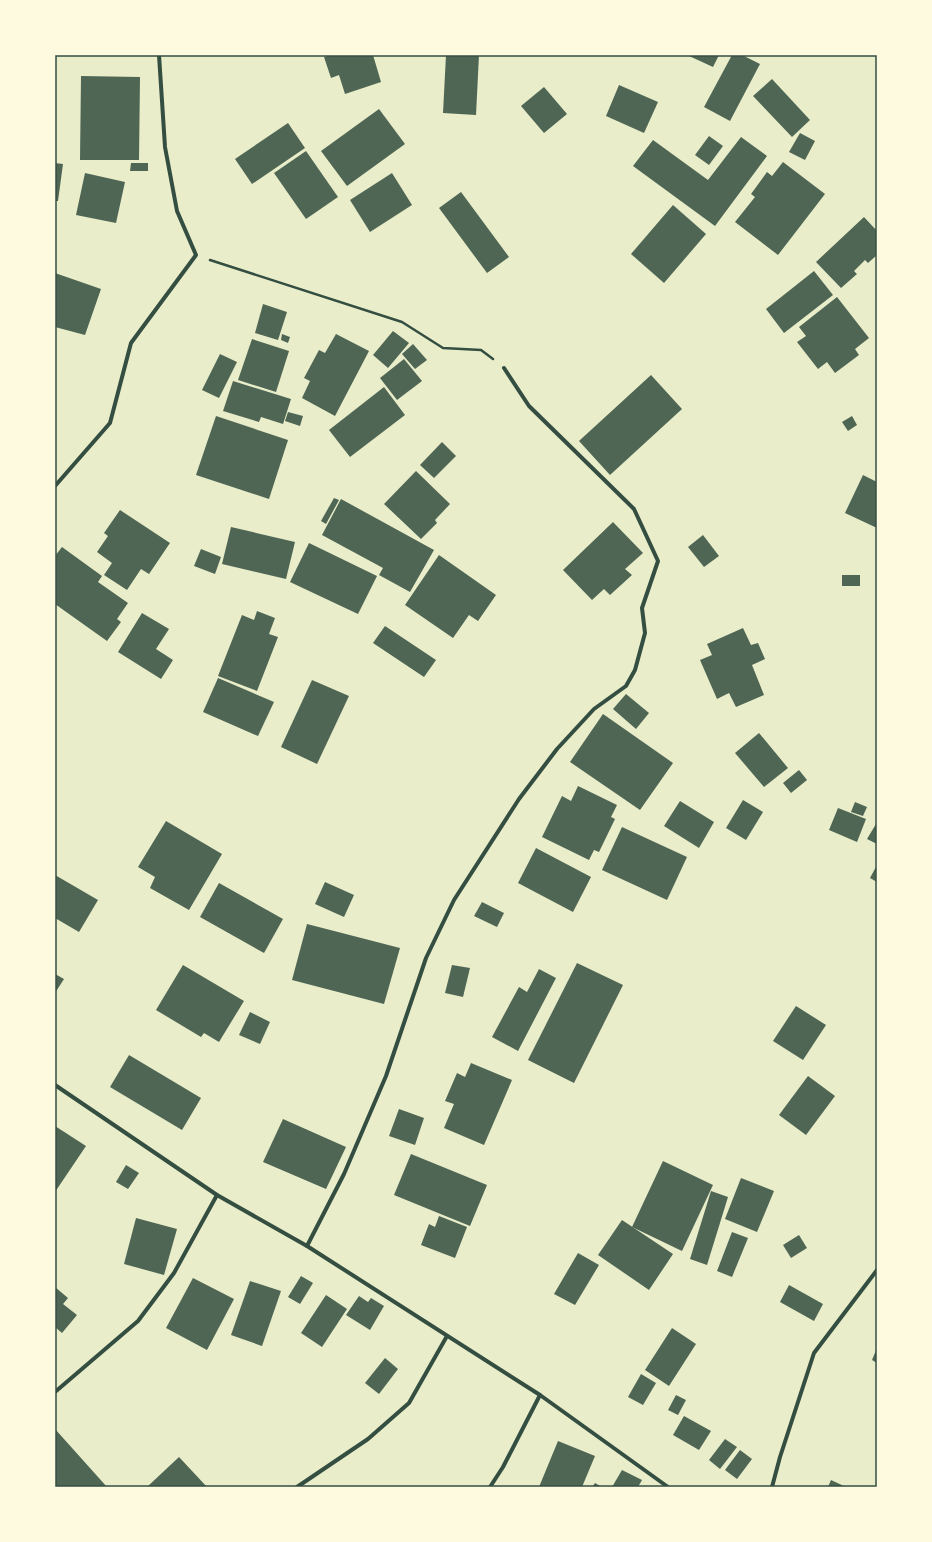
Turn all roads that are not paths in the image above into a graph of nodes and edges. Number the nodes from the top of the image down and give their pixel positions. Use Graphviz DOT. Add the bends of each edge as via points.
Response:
graph roads {
  1 [pos="158,55"];
  2 [pos="504,368"];
  3 [pos="55,486"];
  4 [pos="55,1085"];
  5 [pos="217,1195"];
  6 [pos="307,1246"];
  7 [pos="877,1270"];
  8 [pos="447,1336"];
  9 [pos="55,1392"];
  10 [pos="540,1395"];
  11 [pos="297,1487"];
  12 [pos="490,1487"];
  13 [pos="668,1487"];
  14 [pos="772,1487"];
  1 -- 3 [label="street" via="166,147 176,211 196,255 131,343 110,423"];
  2 -- 6 [label="street" via="529,406 634,509 658,561 642,608 645,633 635,670 626,686 594,709 557,749 519,799 454,900 426,958 386,1076 344,1174"];
  4 -- 5 [label="street"];
  5 -- 6 [label="street"];
  5 -- 9 [label="street" via="174,1273 138,1320"];
  6 -- 8 [label="street"];
  7 -- 14 [label="street" via="814,1353"];
  8 -- 10 [label="street"];
  8 -- 11 [label="street" via="409,1402 368,1439"];
  10 -- 12 [label="street"];
  10 -- 13 [label="street"];
}
